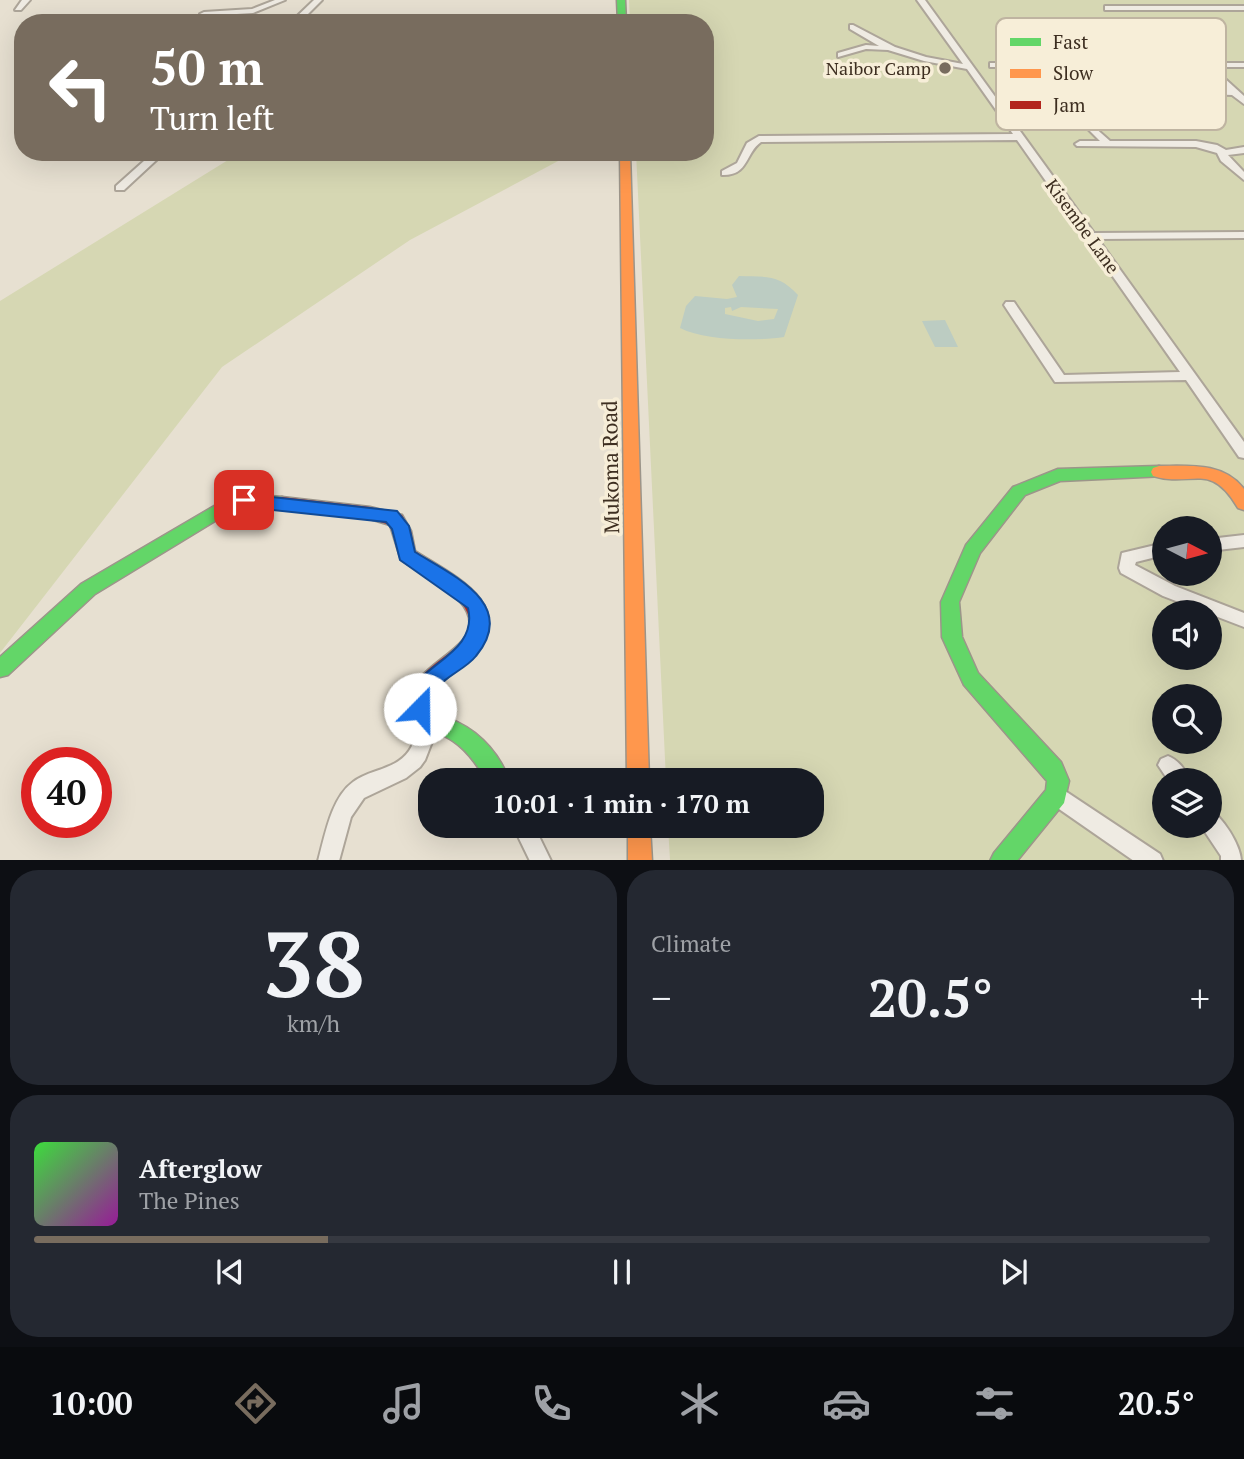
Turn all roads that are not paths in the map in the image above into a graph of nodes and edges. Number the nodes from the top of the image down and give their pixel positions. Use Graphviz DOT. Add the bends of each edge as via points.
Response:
graph roads {
  1 [pos="26,0"];
  2 [pos="281,0"];
  3 [pos="318,0"];
  4 [pos="921,0"];
  5 [pos="18,8"];
  6 [pos="1108,8"];
  7 [pos="1244,8"];
  8 [pos="204,14"];
  9 [pos="303,14"];
  10 [pos="853,27"];
  11 [pos="910,54"];
  12 [pos="841,55"];
  13 [pos="1226,65"];
  14 [pos="1244,65"];
  15 [pos="969,67"];
  16 [pos="1226,85"];
  17 [pos="1226,92"];
  18 [pos="1234,92"];
  19 [pos="1244,101"];
  20 [pos="996,106"];
  21 [pos="1013,130"];
  22 [pos="1094,130"];
  23 [pos="1018,137"];
  24 [pos="1080,144"];
  25 [pos="1108,144"];
  26 [pos="1244,150"];
  27 [pos="1223,152"];
  28 [pos="150,161"];
  29 [pos="625,161"];
  30 [pos="725,173"];
  31 [pos="1244,177"];
  32 [pos="120,188"];
  33 [pos="1244,235"];
  34 [pos="1093,236"];
  35 [pos="1010,306"];
  36 [pos="1190,376"];
  37 [pos="1244,453"];
  38 [pos="1244,504"];
  39 [pos="1244,541"];
  40 [pos="1222,544"];
  41 [pos="1152,552"];
  42 [pos="1152,582"];
  43 [pos="1159,586"];
  44 [pos="1244,620"];
  45 [pos="1,669"];
  46 [pos="428,721"];
  47 [pos="491,768"];
  48 [pos="638,768"];
  49 [pos="1056,795"];
  50 [pos="529,838"];
  51 [pos="639,838"];
  52 [pos="1221,838"];
  53 [pos="328,860"];
  54 [pos="541,860"];
  55 [pos="640,860"];
  56 [pos="1002,860"];
  57 [pos="1153,860"];
  58 [pos="1231,860"];
  1 -- 5 [label="street"];
  2 -- 8 [label="street" via="253,11"];
  3 -- 9 [label="street"];
  4 -- 15 [label="street, Kisembe Lane"];
  6 -- 7 [label="street"];
  10 -- 11 [label="street"];
  11 -- 12 [label="street" via="866,47"];
  11 -- 15 [label="street"];
  13 -- 14 [label="street"];
  15 -- 20 [label="street, Kisembe Lane"];
  16 -- 18 [label="street"];
  17 -- 18 [label="street"];
  18 -- 19 [label="street"];
  21 -- 23 [label="street, Kisembe Lane"];
  22 -- 25 [label="street"];
  23 -- 30 [label="street" via="759,139 750,145 741,165"];
  23 -- 34 [label="street, Kisembe Lane"];
  24 -- 25 [label="street"];
  25 -- 27 [label="street" via="1196,144"];
  26 -- 27 [label="street"];
  27 -- 31 [label="street" via="1224,159"];
  28 -- 32 [label="street"];
  29 -- 48 [label="street, Mukoma Road"];
  33 -- 34 [label="street"];
  34 -- 36 [label="street, Kisembe Lane"];
  35 -- 36 [label="street" via="1060,380"];
  36 -- 37 [label="street, Kisembe Lane"];
  38 -- 49 [label="street" via="1228,479 1209,473 1059,475 1020,492 972,550 950,602 952,637 971,678 1053,769 1058,781"];
  39 -- 40 [label="street"];
  41 -- 42 [label="street" via="1128,557 1127,568"];
  43 -- 44 [label="street"];
  45 -- 46 [label="street" via="88,589 234,502 339,509 398,521 407,555 476,604 481,622 477,637 468,651 429,681 421,696 420,709"];
  46 -- 47 [label="street" via="462,731"];
  46 -- 53 [label="street" via="416,761 359,788 351,798"];
  49 -- 56 [label="street"];
  49 -- 57 [label="street"];
  50 -- 54 [label="street"];
  51 -- 55 [label="street"];
  52 -- 58 [label="street"];
}
